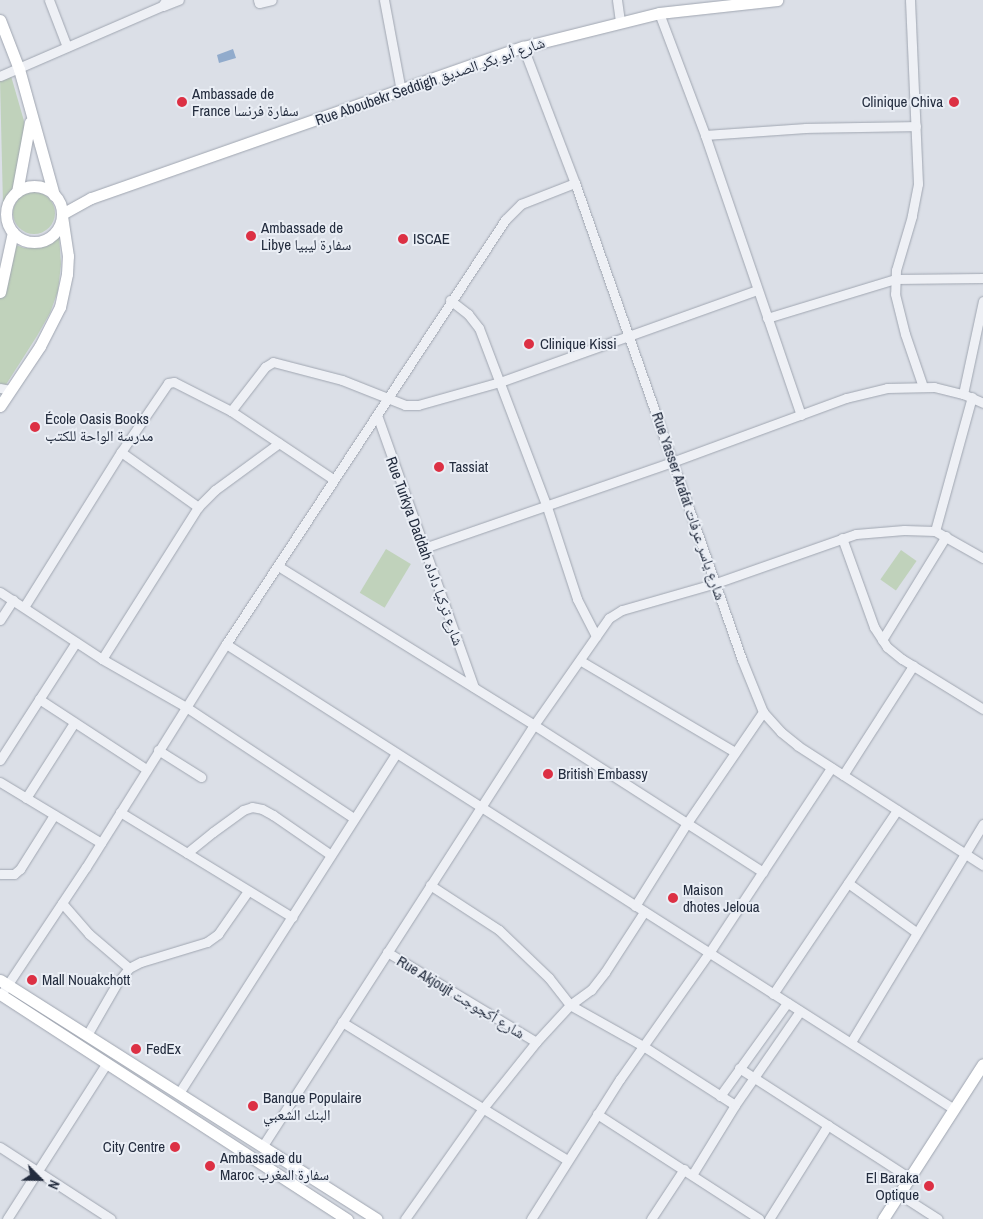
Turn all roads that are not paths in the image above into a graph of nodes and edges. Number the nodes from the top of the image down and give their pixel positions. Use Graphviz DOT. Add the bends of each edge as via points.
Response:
graph roads {
  1 [pos="49,0"];
  2 [pos="179,0"];
  3 [pos="258,0"];
  4 [pos="272,0"];
  5 [pos="384,0"];
  6 [pos="617,0"];
  7 [pos="777,0"];
  8 [pos="910,0"];
  9 [pos="164,3"];
  10 [pos="659,13"];
  11 [pos="0,20"];
  12 [pos="620,22"];
  13 [pos="67,47"];
  14 [pos="523,47"];
  15 [pos="19,68"];
  16 [pos="0,76"];
  17 [pos="401,91"];
  18 [pos="31,115"];
  19 [pos="916,126"];
  20 [pos="706,136"];
  21 [pos="575,183"];
  22 [pos="18,192"];
  23 [pos="56,198"];
  24 [pos="91,198"];
  25 [pos="62,215"];
  26 [pos="3,217"];
  27 [pos="8,231"];
  28 [pos="983,278"];
  29 [pos="895,279"];
  30 [pos="757,290"];
  31 [pos="0,292"];
  32 [pos="450,300"];
  33 [pos="983,301"];
  34 [pos="767,318"];
  35 [pos="630,336"];
  36 [pos="500,382"];
  37 [pos="923,387"];
  38 [pos="5,389"];
  39 [pos="967,396"];
  40 [pos="387,397"];
  41 [pos="983,403"];
  42 [pos="0,406"];
  43 [pos="231,411"];
  44 [pos="801,415"];
  45 [pos="377,416"];
  46 [pos="278,443"];
  47 [pos="121,452"];
  48 [pos="672,462"];
  49 [pos="333,480"];
  50 [pos="198,507"];
  51 [pos="547,507"];
  52 [pos="935,531"];
  53 [pos="946,536"];
  54 [pos="842,538"];
  55 [pos="424,548"];
  56 [pos="983,558"];
  57 [pos="278,566"];
  58 [pos="716,583"];
  59 [pos="0,592"];
  60 [pos="13,600"];
  61 [pos="24,607"];
  62 [pos="0,620"];
  63 [pos="596,636"];
  64 [pos="882,640"];
  65 [pos="76,642"];
  66 [pos="226,644"];
  67 [pos="102,659"];
  68 [pos="580,661"];
  69 [pos="913,666"];
  70 [pos="474,687"];
  71 [pos="39,699"];
  72 [pos="186,707"];
  73 [pos="983,709"];
  74 [pos="764,712"];
  75 [pos="74,723"];
  76 [pos="534,725"];
  77 [pos="158,750"];
  78 [pos="735,752"];
  79 [pos="396,754"];
  80 [pos="0,760"];
  81 [pos="831,768"];
  82 [pos="146,769"];
  83 [pos="843,776"];
  84 [pos="201,778"];
  85 [pos="0,782"];
  86 [pos="26,798"];
  87 [pos="481,807"];
  88 [pos="897,810"];
  89 [pos="120,812"];
  90 [pos="54,815"];
  91 [pos="354,818"];
  92 [pos="687,823"];
  93 [pos="983,824"];
  94 [pos="101,843"];
  95 [pos="187,853"];
  96 [pos="964,853"];
  97 [pos="331,855"];
  98 [pos="983,865"];
  99 [pos="763,872"];
  100 [pos="0,874"];
  101 [pos="848,883"];
  102 [pos="430,886"];
  103 [pos="248,890"];
  104 [pos="62,903"];
  105 [pos="635,906"];
  106 [pos="644,912"];
  107 [pos="292,917"];
  108 [pos="916,932"];
  109 [pos="387,952"];
  110 [pos="709,953"];
  111 [pos="129,968"];
  112 [pos="4,982"];
  113 [pos="0,994"];
  114 [pos="773,994"];
  115 [pos="787,1003"];
  116 [pos="570,1005"];
  117 [pos="800,1011"];
  118 [pos="342,1022"];
  119 [pos="87,1035"];
  120 [pos="536,1042"];
  121 [pos="851,1042"];
  122 [pos="642,1046"];
  123 [pos="106,1064"];
  124 [pos="983,1064"];
  125 [pos="739,1068"];
  126 [pos="754,1078"];
  127 [pos="179,1093"];
  128 [pos="720,1096"];
  129 [pos="735,1105"];
  130 [pos="484,1107"];
  131 [pos="954,1109"];
  132 [pos="597,1114"];
  133 [pos="828,1125"];
  134 [pos="262,1147"];
  135 [pos="0,1148"];
  136 [pos="567,1160"];
  137 [pos="684,1168"];
  138 [pos="38,1172"];
  139 [pos="692,1175"];
  140 [pos="910,1178"];
  141 [pos="899,1194"];
  142 [pos="7,1219"];
  143 [pos="111,1219"];
  144 [pos="347,1219"];
  145 [pos="377,1219"];
  146 [pos="404,1219"];
  147 [pos="531,1219"];
  148 [pos="651,1219"];
  149 [pos="758,1219"];
  150 [pos="769,1219"];
  151 [pos="883,1219"];
  152 [pos="938,1219"];
  1 -- 13 [label="street"];
  2 -- 9 [label="street"];
  3 -- 4 [label="street" via="259,3"];
  5 -- 17 [label="street"];
  6 -- 12 [label="street"];
  7 -- 10 [label="street, Rue Aboubekr Seddigh شارع أبو بكر الصديق"];
  8 -- 19 [label="street"];
  9 -- 13 [label="street"];
  10 -- 12 [label="street, Rue Aboubekr Seddigh شارع أبو بكر الصديق"];
  10 -- 20 [label="street"];
  11 -- 15 [label="street"];
  12 -- 14 [label="street, Rue Aboubekr Seddigh شارع أبو بكر الصديق"];
  13 -- 15 [label="street"];
  14 -- 17 [label="street, Rue Aboubekr Seddigh شارع أبو بكر الصديق"];
  14 -- 21 [label="street, Rue Yasser Arafat شارع ياسر عرفات"];
  15 -- 16 [label="street"];
  15 -- 18 [label="street"];
  17 -- 24 [label="street, Rue Aboubekr Seddigh شارع أبو بكر الصديق"];
  18 -- 22 [label="street"];
  18 -- 23 [label="street"];
  19 -- 20 [label="street" via="806,128"];
  19 -- 29 [label="street" via="916,200"];
  20 -- 30 [label="street"];
  21 -- 32 [label="street" via="515,209"];
  21 -- 35 [label="street, Rue Yasser Arafat شارع ياسر عرفات"];
  22 -- 23 [label="street" via="28,187 39,187"];
  22 -- 26 [label="street"];
  23 -- 24 [label="street, Rue Aboubekr Seddigh شارع أبو بكر الصديق"];
  23 -- 25 [label="street"];
  24 -- 25 [label="street, Rue Aboubekr Seddigh شارع أبو بكر الصديق"];
  25 -- 27 [label="street" via="56,231 42,240 26,240"];
  25 -- 38 [label="street" via="68,256 60,307 40,346"];
  26 -- 27 [label="street"];
  27 -- 31 [label="street"];
  28 -- 29 [label="street"];
  29 -- 34 [label="street"];
  29 -- 37 [label="street" via="898,310"];
  30 -- 34 [label="street"];
  30 -- 35 [label="street"];
  32 -- 36 [label="street" via="468,314 478,328"];
  32 -- 40 [label="street"];
  33 -- 39 [label="street"];
  34 -- 44 [label="street"];
  35 -- 36 [label="street"];
  35 -- 48 [label="street, Rue Yasser Arafat شارع ياسر عرفات"];
  36 -- 40 [label="street" via="418,405"];
  36 -- 51 [label="street"];
  37 -- 39 [label="street"];
  37 -- 44 [label="street" via="887,388 865,393"];
  38 -- 42 [label="street"];
  39 -- 41 [label="street"];
  39 -- 52 [label="street"];
  40 -- 43 [label="street" via="342,380 273,362 265,367"];
  40 -- 45 [label="street"];
  43 -- 46 [label="street"];
  43 -- 47 [label="street" via="171,382"];
  44 -- 48 [label="street"];
  45 -- 49 [label="street"];
  45 -- 55 [label="street, Rue Turkya Daddah شارع تركيا داداه"];
  46 -- 49 [label="street"];
  46 -- 50 [label="street" via="215,490"];
  47 -- 50 [label="street"];
  47 -- 61 [label="street"];
  48 -- 51 [label="street"];
  48 -- 58 [label="street, Rue Yasser Arafat شارع ياسر عرفات"];
  49 -- 57 [label="street"];
  50 -- 67 [label="street"];
  51 -- 55 [label="street"];
  51 -- 63 [label="street" via="577,599"];
  52 -- 53 [label="street"];
  52 -- 54 [label="street" via="886,530"];
  53 -- 56 [label="street"];
  53 -- 64 [label="street"];
  54 -- 58 [label="street"];
  54 -- 64 [label="street" via="874,627"];
  55 -- 70 [label="street, Rue Turkya Daddah شارع تركيا داداه"];
  57 -- 66 [label="street"];
  57 -- 70 [label="street"];
  58 -- 63 [label="street" via="622,610 609,618"];
  58 -- 74 [label="street, Rue Yasser Arafat شارع ياسر عرفات"];
  59 -- 60 [label="street"];
  60 -- 61 [label="street"];
  60 -- 62 [label="street"];
  61 -- 65 [label="street"];
  63 -- 68 [label="street"];
  64 -- 69 [label="street"];
  65 -- 67 [label="street"];
  65 -- 71 [label="street"];
  66 -- 72 [label="street"];
  66 -- 79 [label="street"];
  67 -- 72 [label="street"];
  68 -- 76 [label="street"];
  68 -- 78 [label="street"];
  69 -- 73 [label="street"];
  69 -- 83 [label="street"];
  70 -- 76 [label="street"];
  71 -- 75 [label="street"];
  71 -- 80 [label="street"];
  72 -- 77 [label="street"];
  72 -- 91 [label="street"];
  74 -- 78 [label="street"];
  74 -- 81 [label="street, Rue Yasser Arafat شارع ياسر عرفات" via="788,738"];
  75 -- 82 [label="street"];
  75 -- 86 [label="street"];
  76 -- 87 [label="street"];
  76 -- 92 [label="street"];
  77 -- 82 [label="street"];
  77 -- 84 [label="street"];
  78 -- 92 [label="street"];
  79 -- 87 [label="street"];
  79 -- 91 [label="street"];
  81 -- 83 [label="street, Rue Yasser Arafat شارع ياسر عرفات"];
  81 -- 99 [label="street"];
  82 -- 89 [label="street"];
  83 -- 88 [label="street, Rue Yasser Arafat شارع ياسر عرفات"];
  85 -- 86 [label="street"];
  86 -- 90 [label="street"];
  87 -- 102 [label="street"];
  87 -- 105 [label="street"];
  88 -- 96 [label="street, Rue Yasser Arafat شارع ياسر عرفات"];
  88 -- 101 [label="street"];
  89 -- 94 [label="street"];
  89 -- 95 [label="street"];
  90 -- 94 [label="street"];
  90 -- 100 [label="street" via="20,868 14,874"];
  91 -- 97 [label="street"];
  92 -- 99 [label="street"];
  92 -- 105 [label="street"];
  93 -- 96 [label="street"];
  94 -- 104 [label="street"];
  95 -- 97 [label="street" via="220,826 252,807 273,815"];
  95 -- 103 [label="street"];
  96 -- 98 [label="street, Rue Yasser Arafat شارع ياسر عرفات"];
  96 -- 108 [label="street"];
  97 -- 107 [label="street"];
  99 -- 110 [label="street"];
  101 -- 108 [label="street"];
  101 -- 114 [label="street"];
  102 -- 109 [label="street"];
  102 -- 116 [label="street" via="499,930 550,978"];
  103 -- 107 [label="street"];
  103 -- 111 [label="street" via="218,934 207,942"];
  104 -- 111 [label="street" via="89,934"];
  104 -- 112 [label="street"];
  105 -- 106 [label="street"];
  106 -- 110 [label="street"];
  106 -- 116 [label="street" via="606,972 591,990"];
  107 -- 127 [label="street"];
  108 -- 121 [label="street"];
  109 -- 118 [label="street"];
  109 -- 120 [label="street, Rue Akjoujt شارع أكجوجت"];
  110 -- 114 [label="street"];
  110 -- 122 [label="street"];
  111 -- 119 [label="street"];
  112 -- 113 [label="street"];
  112 -- 119 [label="street"];
  113 -- 123 [label="street"];
  114 -- 115 [label="street"];
  115 -- 117 [label="street"];
  115 -- 125 [label="street"];
  116 -- 120 [label="street"];
  116 -- 122 [label="street"];
  117 -- 121 [label="street"];
  117 -- 126 [label="street"];
  118 -- 130 [label="street"];
  118 -- 134 [label="street"];
  119 -- 127 [label="street"];
  120 -- 130 [label="street"];
  121 -- 131 [label="street"];
  122 -- 128 [label="street"];
  122 -- 132 [label="street"];
  123 -- 138 [label="street"];
  123 -- 144 [label="street"];
  124 -- 131 [label="street"];
  125 -- 126 [label="street"];
  125 -- 128 [label="street"];
  126 -- 129 [label="street"];
  126 -- 133 [label="street"];
  127 -- 134 [label="street"];
  128 -- 129 [label="street"];
  129 -- 139 [label="street"];
  130 -- 136 [label="street"];
  130 -- 146 [label="street"];
  131 -- 140 [label="street"];
  132 -- 136 [label="street"];
  132 -- 137 [label="street"];
  133 -- 140 [label="street"];
  133 -- 150 [label="street"];
  134 -- 145 [label="street"];
  135 -- 138 [label="street"];
  136 -- 147 [label="street"];
  137 -- 139 [label="street"];
  137 -- 148 [label="street"];
  138 -- 142 [label="street"];
  138 -- 143 [label="street"];
  139 -- 149 [label="street"];
  140 -- 141 [label="street"];
  141 -- 151 [label="street"];
  141 -- 152 [label="street"];
}
